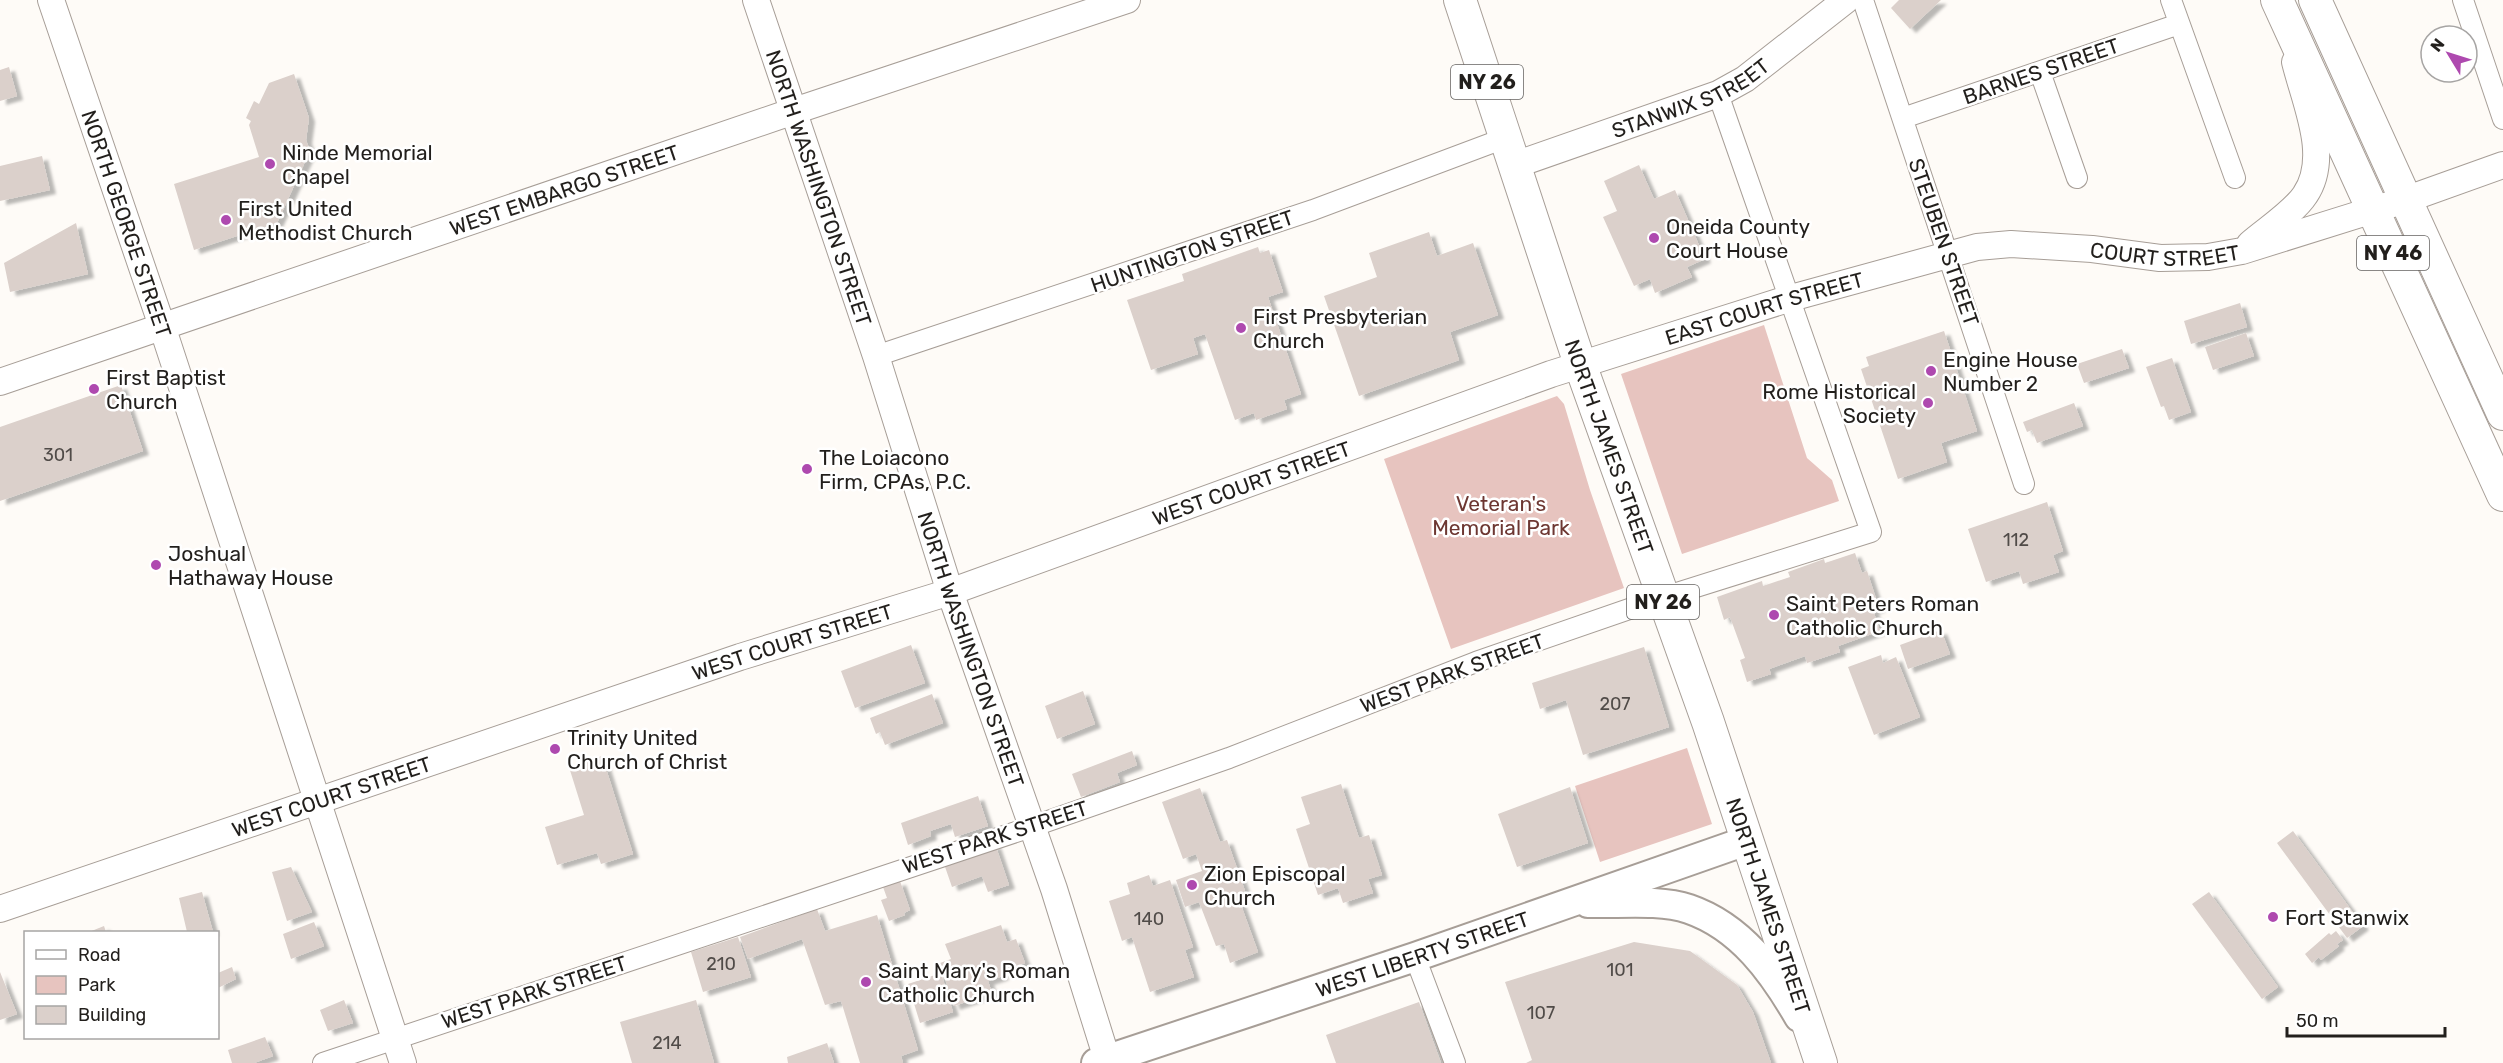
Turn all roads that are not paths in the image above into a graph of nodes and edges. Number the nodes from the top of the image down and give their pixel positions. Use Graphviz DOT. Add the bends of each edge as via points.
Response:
graph roads {
  1 [pos="51,0"];
  2 [pos="756,0"];
  3 [pos="1127,0"];
  4 [pos="1461,0"];
  5 [pos="1846,0"];
  6 [pos="1863,0"];
  7 [pos="2171,0"];
  8 [pos="2315,0"];
  9 [pos="2463,0"];
  10 [pos="2279,6"];
  11 [pos="2179,24"];
  12 [pos="2040,72"];
  13 [pos="1718,94"];
  14 [pos="794,111"];
  15 [pos="1903,118"];
  16 [pos="2503,119"];
  17 [pos="1510,151"];
  18 [pos="2503,165"];
  19 [pos="2077,178"];
  20 [pos="2235,178"];
  21 [pos="2405,200"];
  22 [pos="2374,210"];
  23 [pos="2242,251"];
  24 [pos="1949,253"];
  25 [pos="1791,298"];
  26 [pos="162,326"];
  27 [pos="876,356"];
  28 [pos="1580,364"];
  29 [pos="0,382"];
  30 [pos="2503,414"];
  31 [pos="2024,484"];
  32 [pos="2503,495"];
  33 [pos="950,592"];
  34 [pos="1661,598"];
  35 [pos="318,802"];
  36 [pos="1031,827"];
  37 [pos="1746,841"];
  38 [pos="1570,902"];
  39 [pos="0,909"];
  40 [pos="1415,957"];
  41 [pos="395,1038"];
  42 [pos="1817,1053"];
  43 [pos="1102,1061"];
  44 [pos="323,1063"];
  45 [pos="403,1063"];
  46 [pos="1455,1063"];
  1 -- 26 [label="street, NORTH GEORGE STREET"];
  2 -- 14 [label="street, NORTH WASHINGTON STREET"];
  3 -- 14 [label="street, WEST EMBARGO STREET"];
  4 -- 17 [label="main road, NORTH JAMES STREET / NY 26"];
  5 -- 13 [label="street, STANWIX STREET" via="1745,79"];
  6 -- 15 [label="street, STEUBEN STREET"];
  7 -- 11 [label="street"];
  8 -- 21 [label="main road, NY 46"];
  9 -- 16 [label="street"];
  10 -- 22 [label="main road, NY 46"];
  10 -- 23 [label="street" via="2317,152 2315,177 2304,197"];
  11 -- 12 [label="street, BARNES STREET"];
  11 -- 20 [label="street"];
  12 -- 15 [label="street, BARNES STREET"];
  12 -- 19 [label="street"];
  13 -- 17 [label="street, STANWIX STREET"];
  13 -- 25 [label="street"];
  14 -- 26 [label="street, WEST EMBARGO STREET"];
  14 -- 27 [label="street, NORTH WASHINGTON STREET"];
  15 -- 24 [label="street, STEUBEN STREET"];
  17 -- 27 [label="street, HUNTINGTON STREET" via="1313,210"];
  17 -- 28 [label="main road, NORTH JAMES STREET / NY 26"];
  18 -- 21 [label="street, COURT STREET"];
  21 -- 22 [label="street, COURT STREET"];
  21 -- 30 [label="main road, NY 46"];
  22 -- 23 [label="street, COURT STREET"];
  22 -- 32 [label="main road, NY 46"];
  23 -- 24 [label="street, COURT STREET" via="2208,257 2160,258 2011,244"];
  24 -- 25 [label="street, EAST COURT STREET"];
  24 -- 31 [label="street, STEUBEN STREET"];
  25 -- 28 [label="street, EAST COURT STREET"];
  25 -- 34 [label="street, WEST PARK STREET" via="1871,532"];
  26 -- 29 [label="street, WEST EMBARGO STREET"];
  26 -- 35 [label="street, NORTH GEORGE STREET"];
  27 -- 33 [label="street, NORTH WASHINGTON STREET"];
  28 -- 33 [label="street, WEST COURT STREET"];
  28 -- 34 [label="main road, NORTH JAMES STREET / NY 26"];
  33 -- 35 [label="street, WEST COURT STREET" via="740,657"];
  33 -- 36 [label="street, NORTH WASHINGTON STREET"];
  34 -- 36 [label="street, WEST PARK STREET" via="1476,662 1229,758"];
  34 -- 37 [label="main road, NORTH JAMES STREET / NY 26"];
  35 -- 39 [label="street, WEST COURT STREET"];
  35 -- 41 [label="street, NORTH GEORGE STREET"];
  36 -- 41 [label="street, WEST PARK STREET"];
  36 -- 43 [label="street, NORTH WASHINGTON STREET" via="1054,890"];
  37 -- 38 [label="main road, WEST LIBERTY STREET"];
  37 -- 42 [label="main road, NORTH JAMES STREET / NY 26"];
  38 -- 40 [label="main road, WEST LIBERTY STREET"];
  38 -- 42 [label="main road" via="1688,909 1719,924 1754,951 1787,996"];
  40 -- 43 [label="main road, WEST LIBERTY STREET"];
  40 -- 46 [label="street"];
  41 -- 44 [label="street, WEST PARK STREET"];
  41 -- 45 [label="street, NORTH GEORGE STREET"];
}
